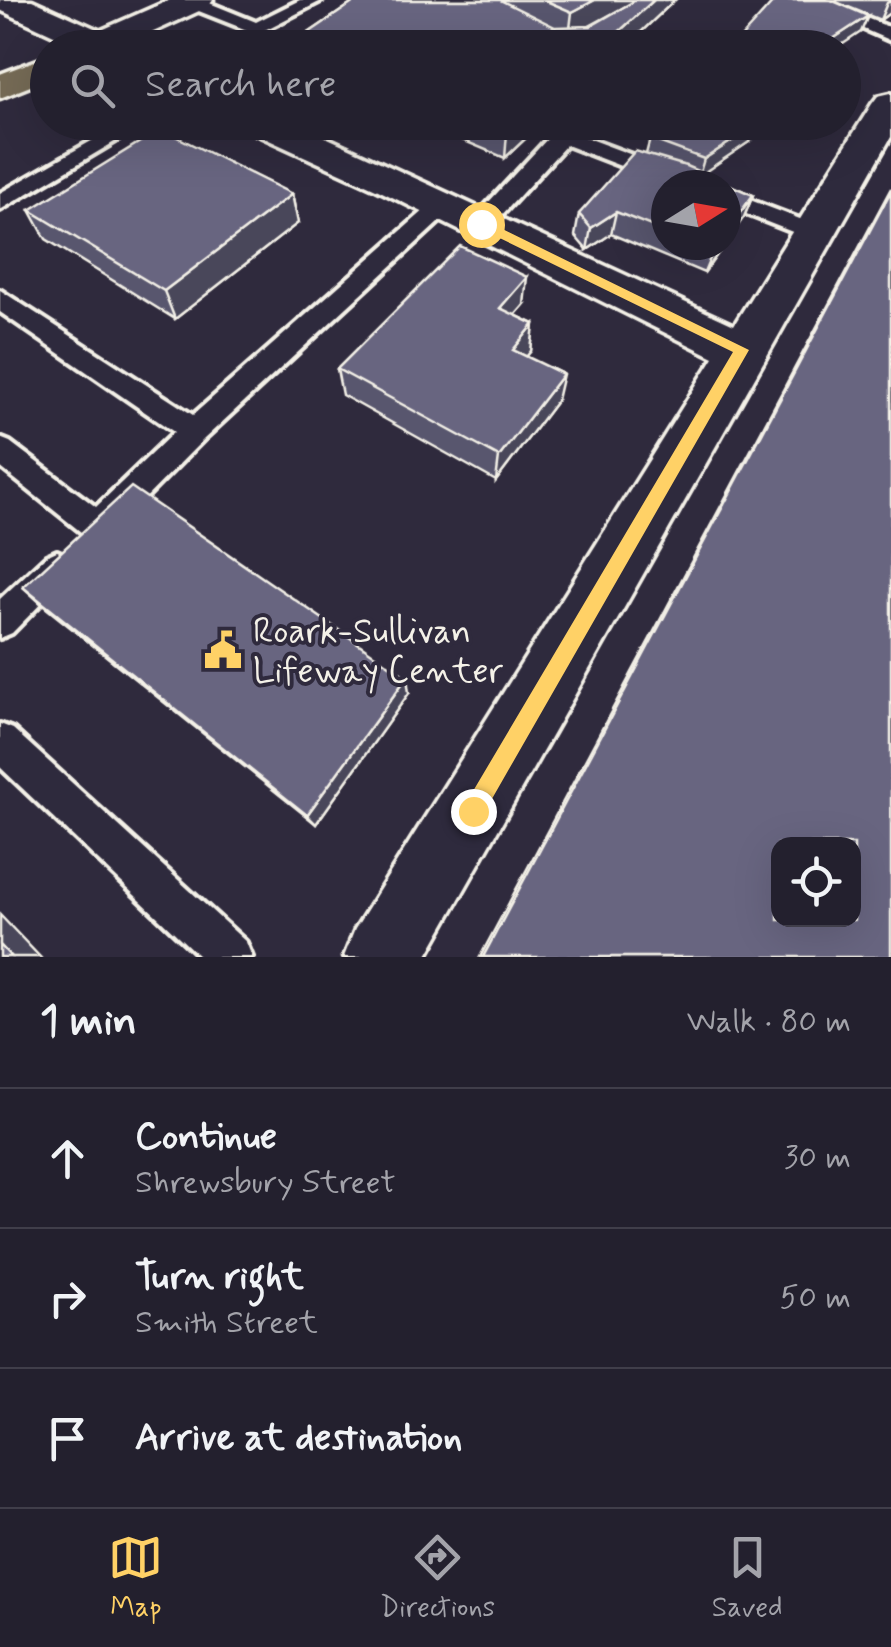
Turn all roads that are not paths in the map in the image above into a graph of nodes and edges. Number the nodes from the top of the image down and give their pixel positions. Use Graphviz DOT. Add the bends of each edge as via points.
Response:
graph roads {
  1 [pos="6,0"];
  2 [pos="314,0"];
  3 [pos="806,0"];
  4 [pos="195,1"];
  5 [pos="67,30"];
  6 [pos="133,30"];
  7 [pos="891,35"];
  8 [pos="30,74"];
  9 [pos="0,87"];
  10 [pos="30,97"];
  11 [pos="0,103"];
  12 [pos="891,104"];
  13 [pos="104,140"];
  14 [pos="299,140"];
  15 [pos="555,140"];
  16 [pos="593,140"];
  17 [pos="659,170"];
  18 [pos="0,203"];
  19 [pos="741,204"];
  20 [pos="462,215"];
  21 [pos="813,232"];
  22 [pos="0,299"];
  23 [pos="742,350"];
  24 [pos="194,430"];
  25 [pos="0,450"];
  26 [pos="97,526"];
  27 [pos="0,622"];
  28 [pos="0,742"];
  29 [pos="231,957"];
  30 [pos="383,957"];
  1 -- 5 [label="street"];
  2 -- 4 [label="lane" via="257,29"];
  3 -- 7 [label="lane"];
  4 -- 6 [label="street"];
  8 -- 9 [label="highway"];
  10 -- 11 [label="highway"];
  12 -- 21 [label="street"];
  13 -- 18 [label="lane"];
  14 -- 20 [label="street"];
  15 -- 20 [label="lane"];
  16 -- 17 [label="lane"];
  19 -- 21 [label="lane"];
  20 -- 23 [label="street"];
  20 -- 24 [label="lane"];
  21 -- 23 [label="street"];
  22 -- 24 [label="lane"];
  23 -- 30 [label="street"];
  24 -- 26 [label="lane"];
  25 -- 26 [label="lane"];
  26 -- 27 [label="lane"];
  28 -- 29 [label="lane"];
}
